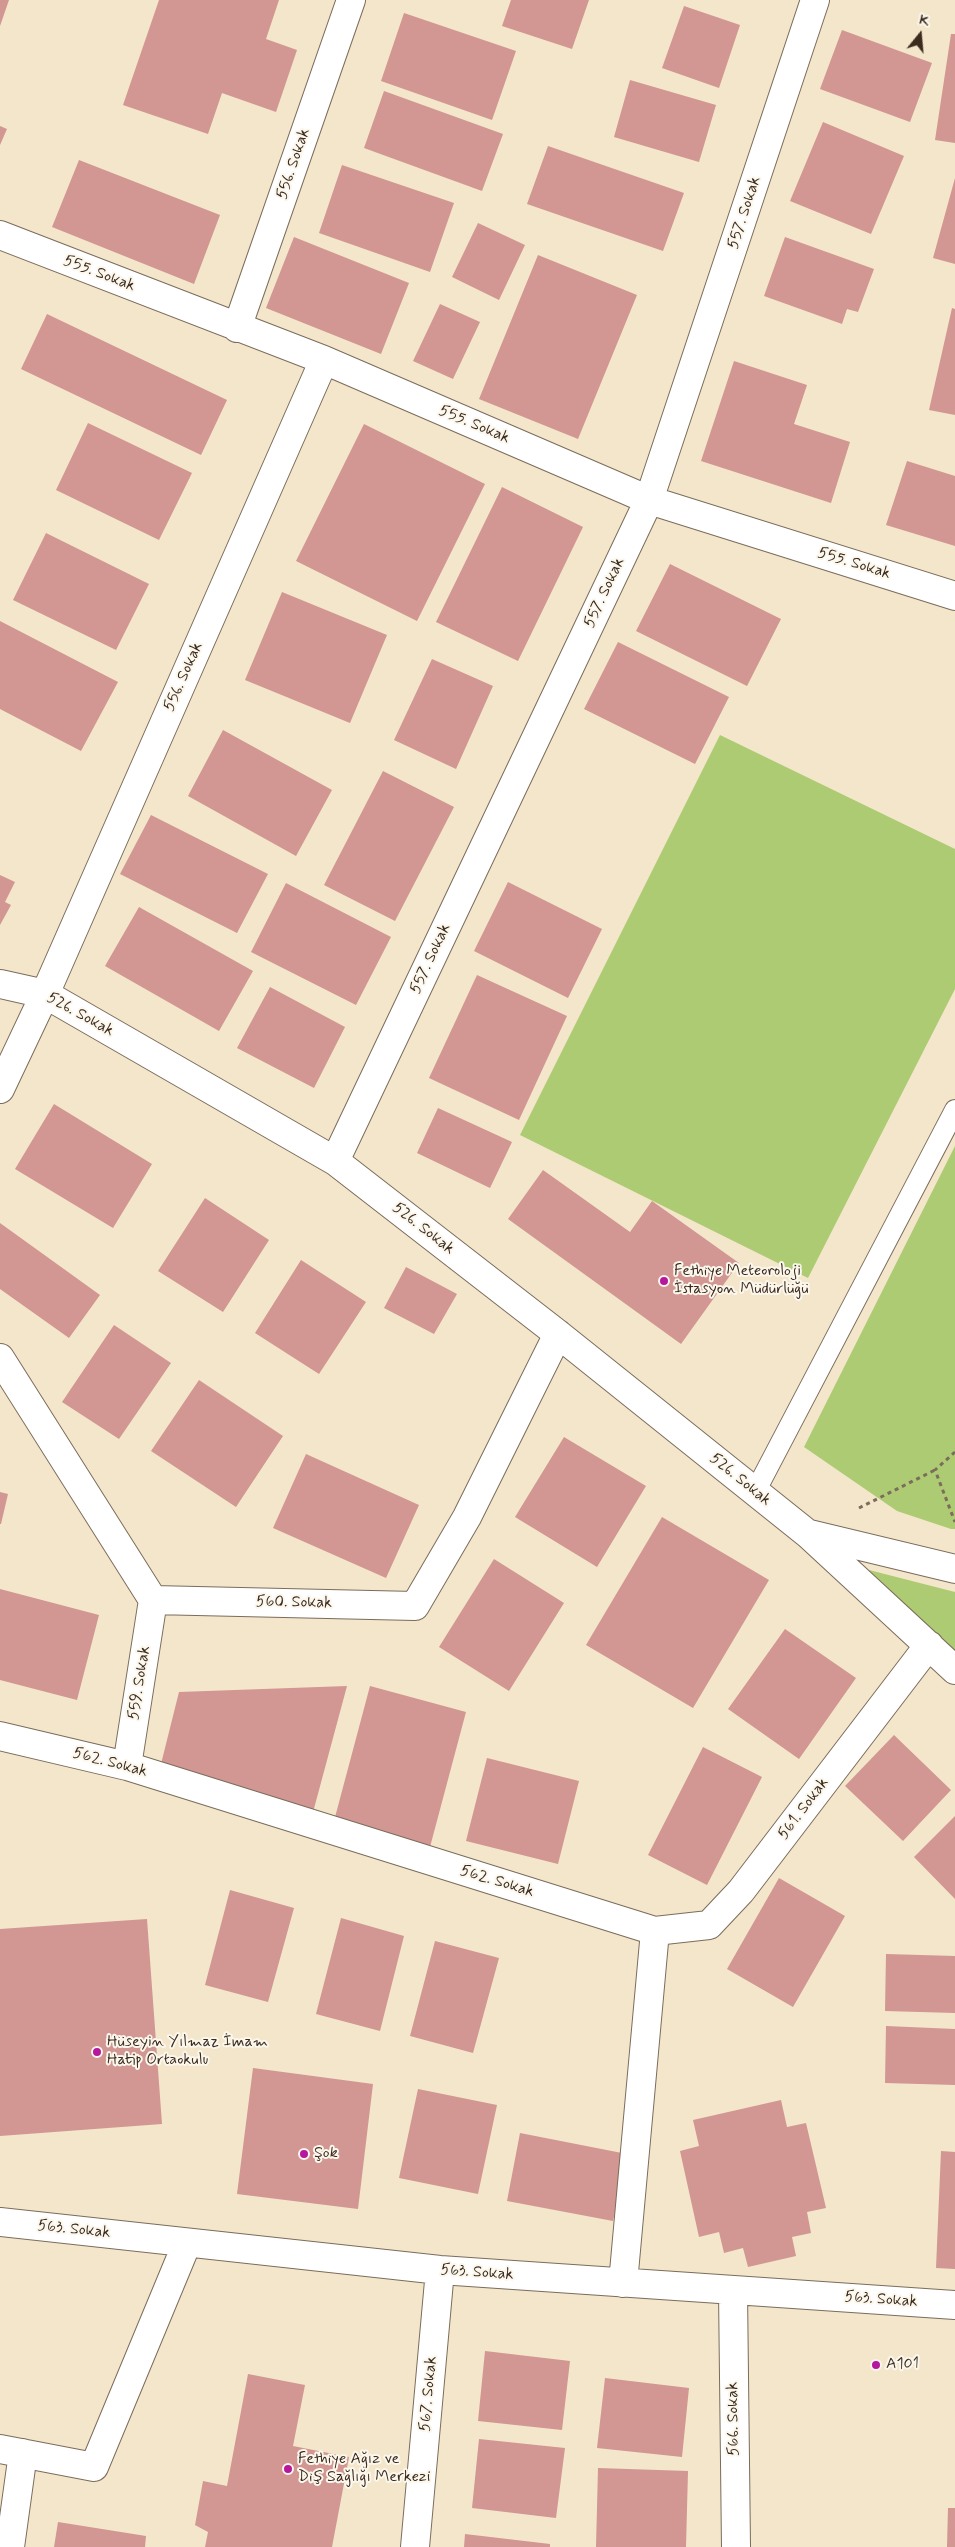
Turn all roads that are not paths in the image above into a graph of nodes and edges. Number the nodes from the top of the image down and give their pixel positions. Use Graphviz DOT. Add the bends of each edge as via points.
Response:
graph roads {
  1 [pos="351,0"];
  2 [pos="815,0"];
  3 [pos="0,235"];
  4 [pos="237,328"];
  5 [pos="324,360"];
  6 [pos="649,500"];
  7 [pos="955,596"];
  8 [pos="0,984"];
  9 [pos="45,994"];
  10 [pos="0,1089"];
  11 [pos="955,1110"];
  12 [pos="335,1161"];
  13 [pos="558,1334"];
  14 [pos="0,1358"];
  15 [pos="755,1492"];
  16 [pos="808,1534"];
  17 [pos="955,1569"];
  18 [pos="153,1600"];
  19 [pos="929,1645"];
  20 [pos="955,1670"];
  21 [pos="0,1736"];
  22 [pos="127,1766"];
  23 [pos="655,1931"];
  24 [pos="0,2222"];
  25 [pos="187,2243"];
  26 [pos="440,2270"];
  27 [pos="623,2283"];
  28 [pos="733,2290"];
  29 [pos="955,2305"];
  30 [pos="11,2451"];
  31 [pos="10,2547"];
  32 [pos="415,2547"];
  33 [pos="736,2547"];
  1 -- 4 [label="street, 556. Sokak"];
  2 -- 6 [label="street, 557. Sokak"];
  3 -- 4 [label="street, 555. Sokak"];
  4 -- 5 [label="street, 555. Sokak"];
  5 -- 6 [label="street, 555. Sokak"];
  5 -- 9 [label="street, 556. Sokak"];
  6 -- 7 [label="street, 555. Sokak"];
  6 -- 12 [label="street, 557. Sokak"];
  8 -- 9 [label="street, 526. Sokak"];
  9 -- 10 [label="street"];
  9 -- 12 [label="street, 526. Sokak"];
  11 -- 15 [label="lane"];
  12 -- 13 [label="street, 526. Sokak"];
  13 -- 15 [label="street, 526. Sokak"];
  13 -- 18 [label="street, 560. Sokak" via="467,1516 415,1606"];
  14 -- 18 [label="street"];
  15 -- 16 [label="street, 526. Sokak"];
  16 -- 17 [label="street"];
  16 -- 19 [label="street, 526. Sokak"];
  18 -- 22 [label="street, 559. Sokak"];
  19 -- 20 [label="street, 526. Sokak"];
  19 -- 23 [label="street, 561. Sokak" via="741,1891 716,1918 709,1925"];
  21 -- 22 [label="street, 562. Sokak"];
  22 -- 23 [label="street, 562. Sokak"];
  23 -- 27 [label="street"];
  24 -- 25 [label="street, 563. Sokak"];
  25 -- 26 [label="street, 563. Sokak"];
  25 -- 30 [label="street" via="94,2467"];
  26 -- 27 [label="street, 563. Sokak"];
  26 -- 32 [label="street, 567. Sokak"];
  27 -- 28 [label="street, 563. Sokak"];
  28 -- 29 [label="street, 563. Sokak"];
  28 -- 33 [label="street, 566. Sokak"];
  30 -- 31 [label="street"];
}
